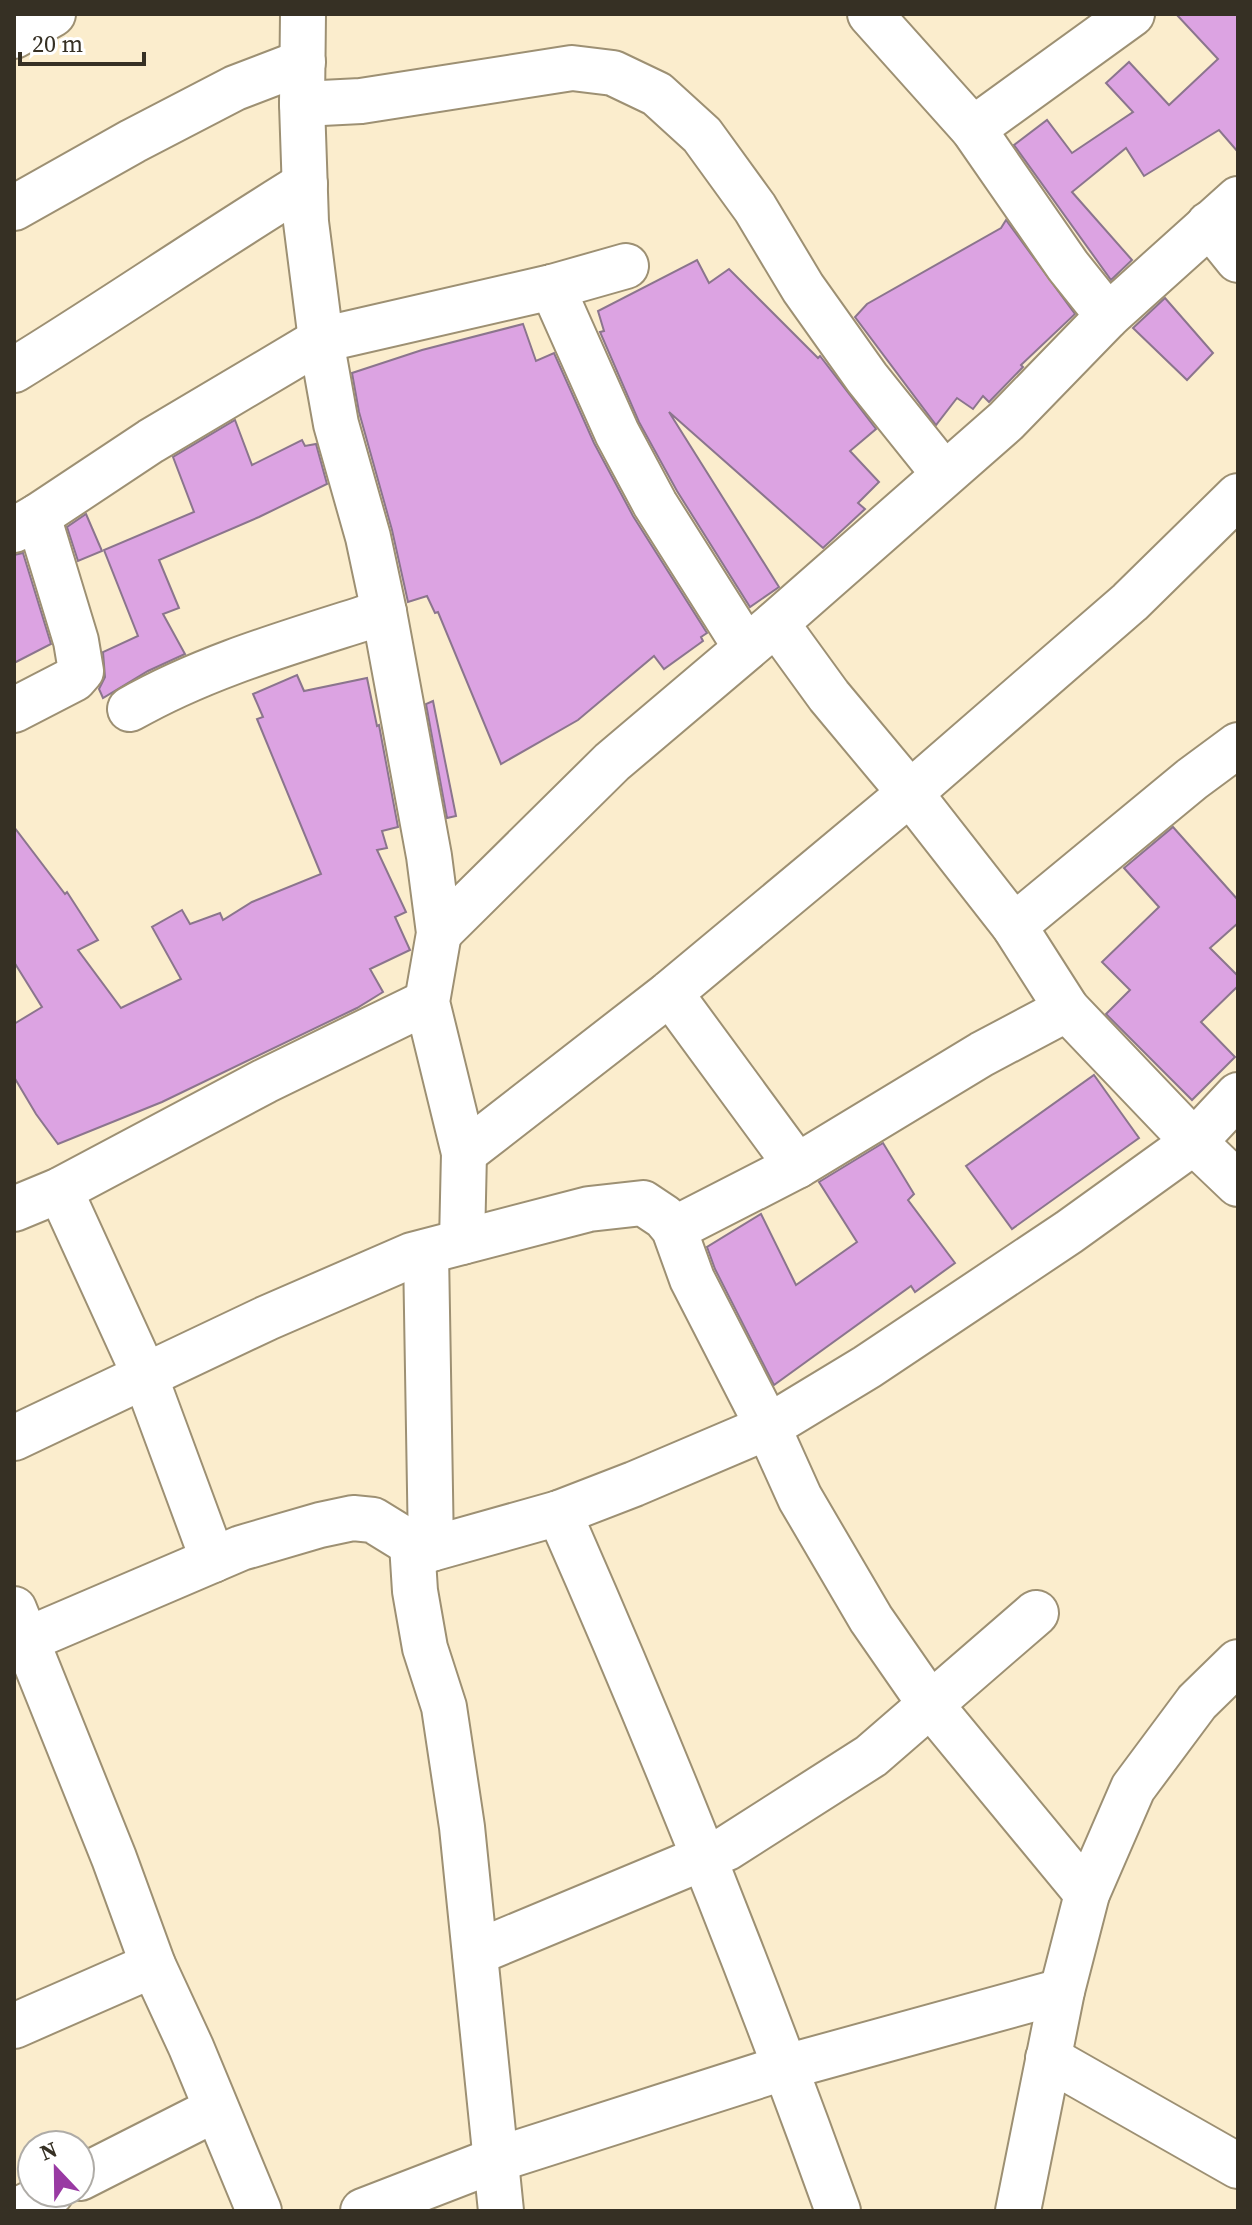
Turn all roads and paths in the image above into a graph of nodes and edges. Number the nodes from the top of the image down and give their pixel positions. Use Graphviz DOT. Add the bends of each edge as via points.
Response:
graph roads {
  1 [pos="53,14"];
  2 [pos="303,14"];
  3 [pos="870,14"];
  4 [pos="1132,14"];
  5 [pos="14,36"];
  6 [pos="302,83"];
  7 [pos="973,129"];
  8 [pos="305,184"];
  9 [pos="14,208"];
  10 [pos="1223,211"];
  11 [pos="1238,260"];
  12 [pos="626,266"];
  13 [pos="552,287"];
  14 [pos="1108,316"];
  15 [pos="321,340"];
  16 [pos="14,370"];
  17 [pos="944,474"];
  18 [pos="1238,496"];
  19 [pos="26,523"];
  20 [pos="384,612"];
  21 [pos="761,635"];
  22 [pos="130,709"];
  23 [pos="14,710"];
  24 [pos="1238,745"];
  25 [pos="910,793"];
  26 [pos="1014,926"];
  27 [pos="439,933"];
  28 [pos="670,993"];
  29 [pos="427,1002"];
  30 [pos="1067,1009"];
  31 [pos="1238,1095"];
  32 [pos="1194,1142"];
  33 [pos="464,1153"];
  34 [pos="797,1166"];
  35 [pos="1238,1184"];
  36 [pos="60,1190"];
  37 [pos="14,1209"];
  38 [pos="674,1229"];
  39 [pos="444,1247"];
  40 [pos="145,1376"];
  41 [pos="768,1427"];
  42 [pos="14,1438"];
  43 [pos="559,1513"];
  44 [pos="422,1546"];
  45 [pos="213,1560"];
  46 [pos="1036,1613"];
  47 [pos="20,1625"];
  48 [pos="1238,1662"];
  49 [pos="930,1704"];
  50 [pos="705,1859"];
  51 [pos="1087,1894"];
  52 [pos="475,1953"];
  53 [pos="153,1965"];
  54 [pos="1062,1991"];
  55 [pos="14,2026"];
  56 [pos="1048,2058"];
  57 [pos="786,2067"];
  58 [pos="216,2109"];
  59 [pos="495,2160"];
  60 [pos="1238,2166"];
  61 [pos="96,2170"];
  62 [pos="259,2211"];
  63 [pos="363,2211"];
  64 [pos="501,2211"];
  65 [pos="838,2211"];
  66 [pos="1018,2211"];
  1 -- 5 [label="street"];
  2 -- 6 [label="street"];
  3 -- 7 [label="street"];
  4 -- 7 [label="street"];
  6 -- 8 [label="street"];
  6 -- 9 [label="street" via="235,88"];
  6 -- 17 [label="street" via="361,101 572,68 613,73 657,94 702,135 858,366"];
  7 -- 14 [label="street"];
  8 -- 15 [label="street"];
  8 -- 16 [label="street"];
  10 -- 11 [label="street"];
  10 -- 14 [label="street"];
  12 -- 13 [label="street"];
  13 -- 15 [label="street"];
  13 -- 21 [label="street" via="655,504"];
  14 -- 17 [label="street" via="1006,421"];
  15 -- 19 [label="street"];
  15 -- 20 [label="street" via="336,424"];
  17 -- 21 [label="street"];
  18 -- 25 [label="street" via="1130,602"];
  19 -- 23 [label="street" via="76,641 81,671"];
  20 -- 22 [label="street" via="241,659 168,687"];
  20 -- 27 [label="street"];
  21 -- 25 [label="street" via="829,696"];
  21 -- 27 [label="street" via="612,762"];
  24 -- 26 [label="street"];
  25 -- 26 [label="street"];
  25 -- 28 [label="street"];
  26 -- 30 [label="street"];
  27 -- 29 [label="street"];
  28 -- 33 [label="street"];
  28 -- 34 [label="street"];
  29 -- 33 [label="street"];
  29 -- 36 [label="street"];
  30 -- 32 [label="street"];
  30 -- 34 [label="street"];
  31 -- 32 [label="street"];
  32 -- 35 [label="street"];
  32 -- 41 [label="street" via="1069,1232"];
  33 -- 39 [label="street"];
  34 -- 38 [label="street"];
  36 -- 37 [label="street"];
  36 -- 40 [label="street"];
  38 -- 39 [label="street" via="643,1203 589,1209"];
  38 -- 41 [label="street" via="692,1279"];
  39 -- 40 [label="street" via="361,1275"];
  39 -- 44 [label="street"];
  40 -- 42 [label="street"];
  40 -- 45 [label="street"];
  41 -- 43 [label="street"];
  41 -- 49 [label="street" via="800,1498 871,1619"];
  43 -- 44 [label="street"];
  43 -- 50 [label="street"];
  44 -- 45 [label="street" via="373,1520 353,1518"];
  44 -- 52 [label="street" via="415,1591 425,1648 444,1707"];
  45 -- 47 [label="street"];
  46 -- 49 [label="street"];
  47 -- 53 [label="street"];
  48 -- 51 [label="street" via="1197,1702 1133,1788"];
  49 -- 50 [label="street" via="871,1756"];
  49 -- 51 [label="street"];
  50 -- 52 [label="street"];
  50 -- 57 [label="street"];
  51 -- 54 [label="street"];
  52 -- 59 [label="street"];
  53 -- 55 [label="street"];
  53 -- 58 [label="street"];
  54 -- 56 [label="street"];
  54 -- 57 [label="street"];
  56 -- 60 [label="street"];
  56 -- 66 [label="street"];
  57 -- 59 [label="street"];
  57 -- 65 [label="street"];
  58 -- 61 [label="street"];
  58 -- 62 [label="street"];
  59 -- 63 [label="street"];
  59 -- 64 [label="street"];
}
